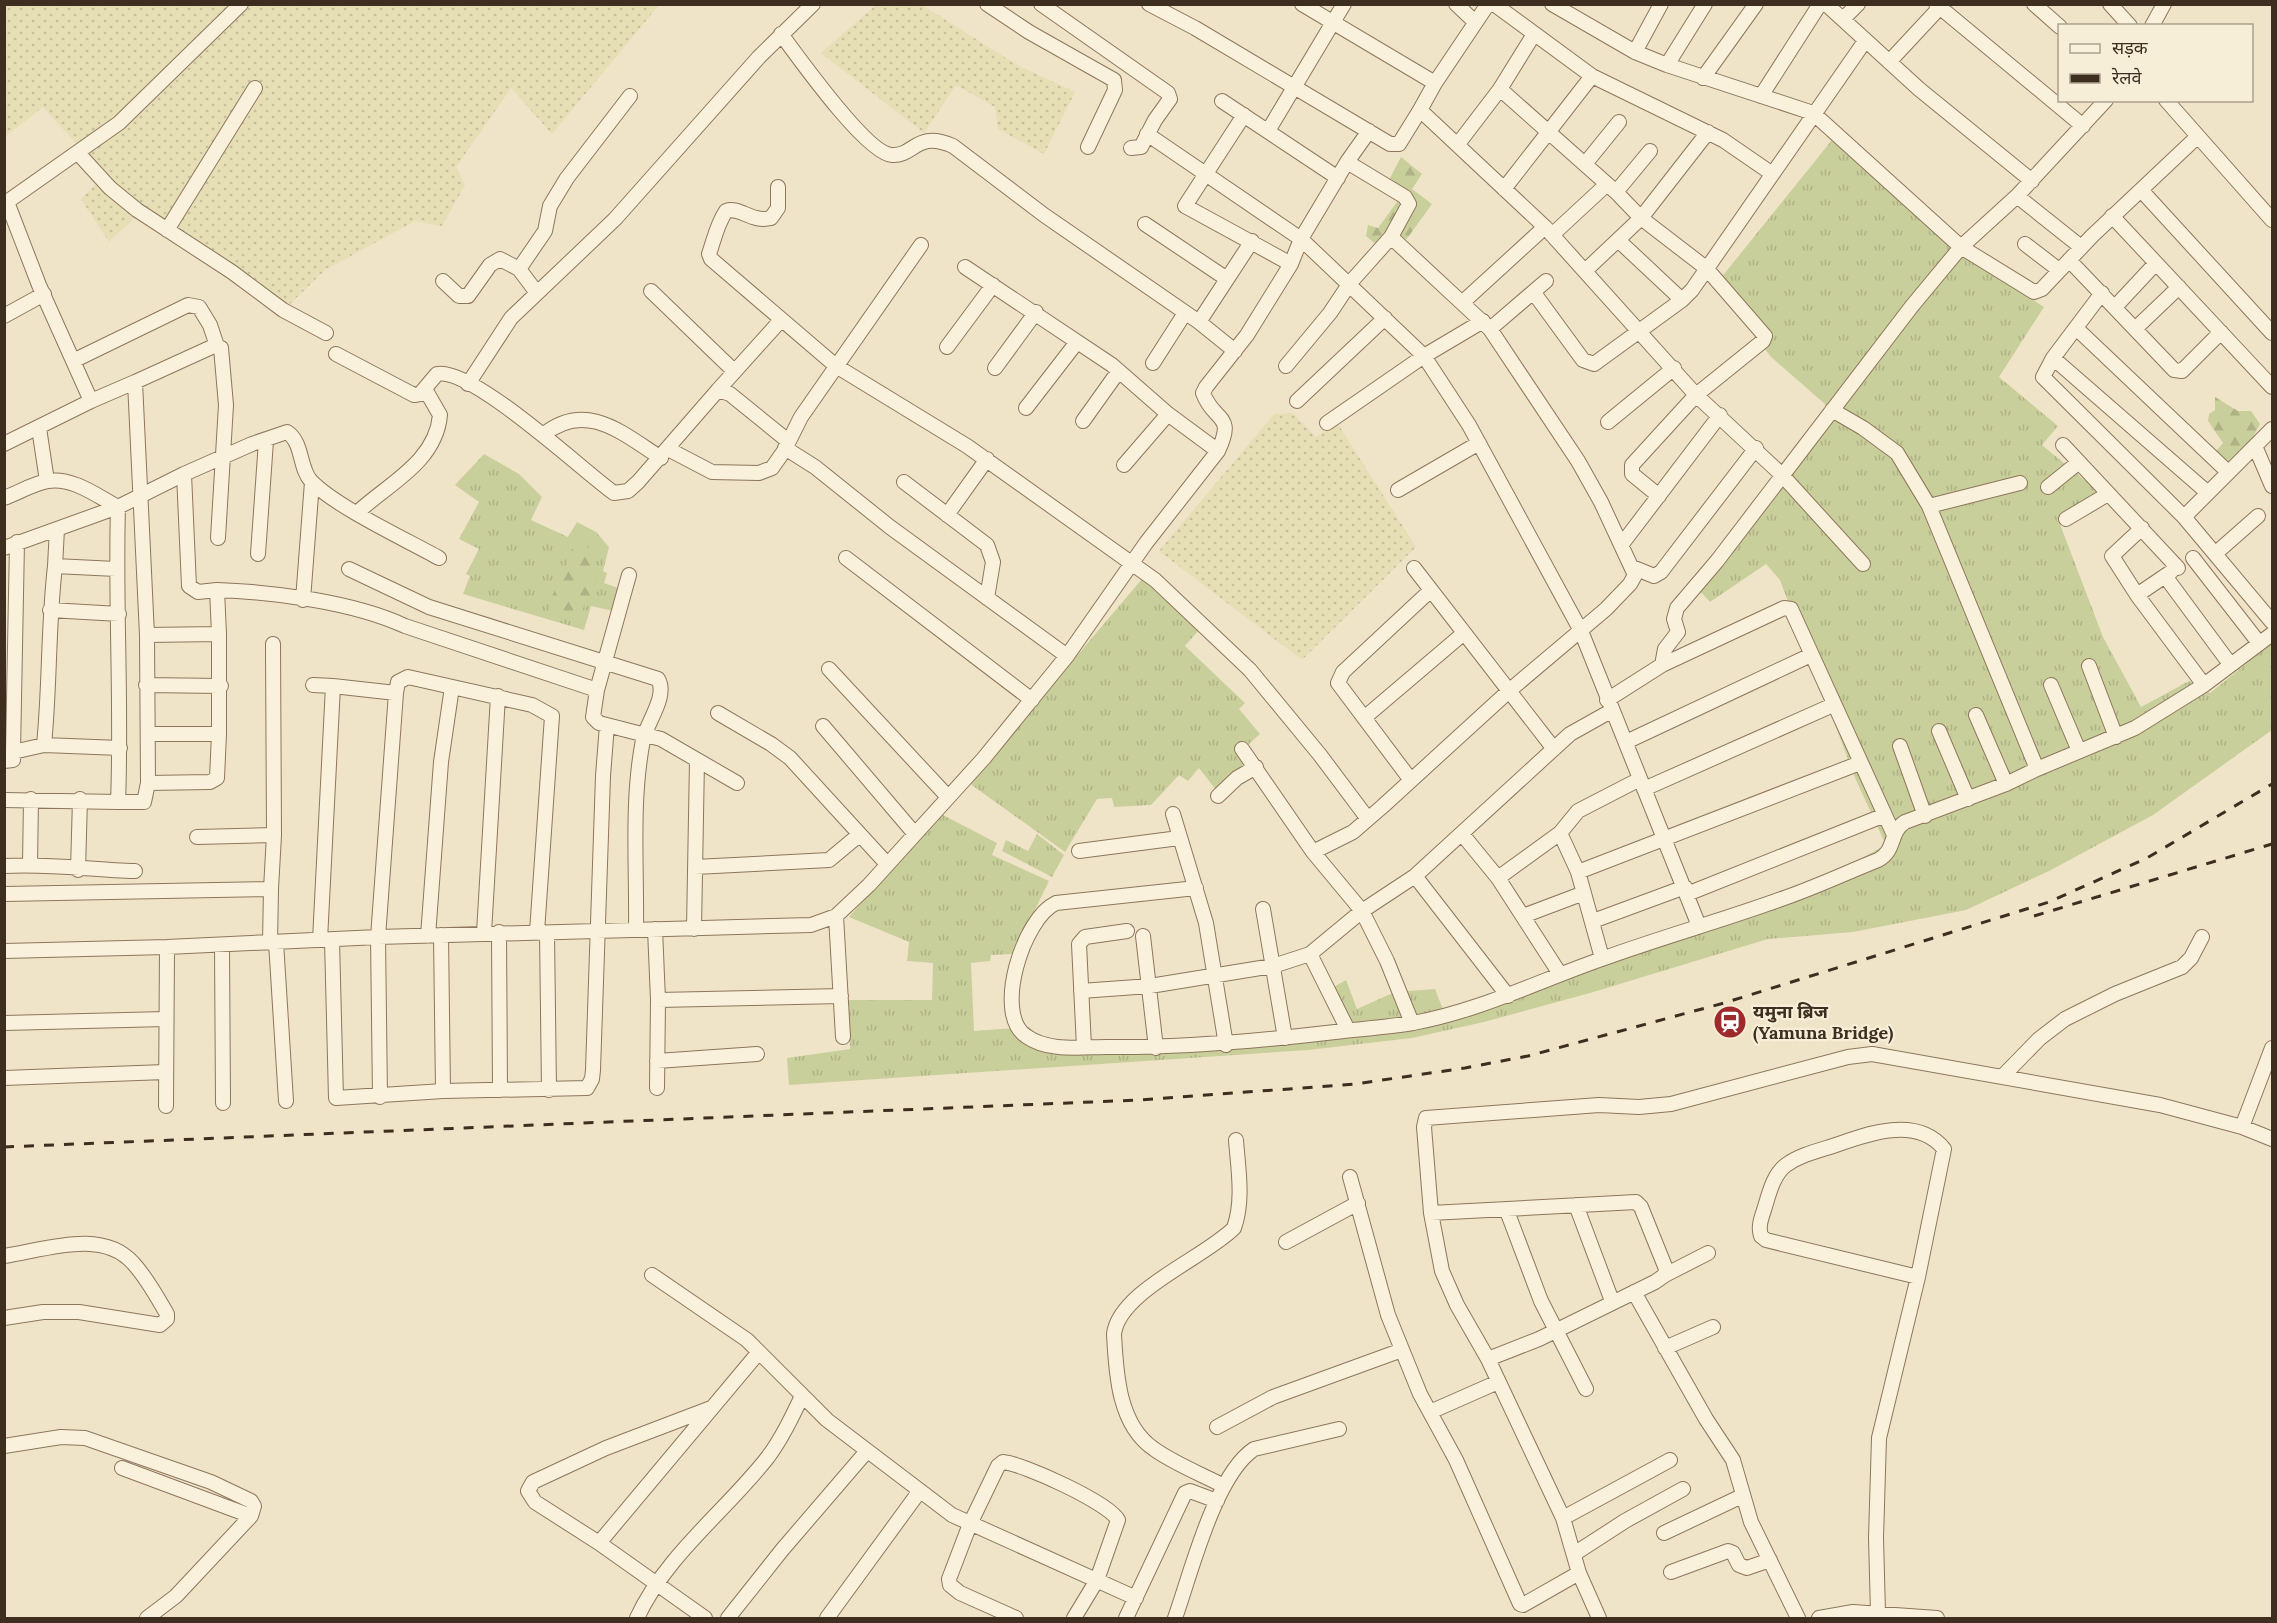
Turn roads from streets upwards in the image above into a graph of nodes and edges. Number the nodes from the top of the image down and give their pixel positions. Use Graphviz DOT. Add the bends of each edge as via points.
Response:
graph roads {
  1 [pos="242,4"];
  2 [pos="813,4"];
  3 [pos="987,4"];
  4 [pos="1041,4"];
  5 [pos="1149,4"];
  6 [pos="1302,4"];
  7 [pos="1344,4"];
  8 [pos="1456,4"];
  9 [pos="1488,4"];
  10 [pos="1494,4"];
  11 [pos="1552,4"];
  12 [pos="1661,4"];
  13 [pos="1705,4"];
  14 [pos="1756,4"];
  15 [pos="1820,4"];
  16 [pos="1826,4"];
  17 [pos="1858,4"];
  18 [pos="2034,4"];
  19 [pos="2110,4"];
  20 [pos="2164,4"];
  21 [pos="1940,6"];
  22 [pos="1843,19"];
  23 [pos="1475,21"];
  24 [pos="1334,22"];
  25 [pos="2128,24"];
  26 [pos="2153,24"];
  27 [pos="2058,25"];
  28 [pos="781,34"];
  29 [pos="1534,34"];
  30 [pos="1865,41"];
  31 [pos="1635,52"];
  32 [pos="1889,62"];
  33 [pos="1667,65"];
  34 [pos="1592,76"];
  35 [pos="1703,78"];
  36 [pos="1435,83"];
  37 [pos="1293,86"];
  38 [pos="255,88"];
  39 [pos="1500,89"];
  40 [pos="630,96"];
  41 [pos="1761,96"];
  42 [pos="1222,101"];
  43 [pos="2104,102"];
  44 [pos="2168,102"];
  45 [pos="1420,110"];
  46 [pos="1813,113"];
  47 [pos="1244,115"];
  48 [pos="1619,122"];
  49 [pos="2083,126"];
  50 [pos="1268,131"];
  51 [pos="1369,131"];
  52 [pos="1550,132"];
  53 [pos="1707,132"];
  54 [pos="1148,134"];
  55 [pos="2197,137"];
  56 [pos="1458,144"];
  57 [pos="1088,147"];
  58 [pos="1131,148"];
  59 [pos="1650,152"];
  60 [pos="78,153"];
  61 [pos="1347,162"];
  62 [pos="1585,164"];
  63 [pos="1772,173"];
  64 [pos="1207,175"];
  65 [pos="1338,178"];
  66 [pos="2032,181"];
  67 [pos="778,187"];
  68 [pos="1611,188"];
  69 [pos="1504,189"];
  70 [pos="2141,190"];
  71 [pos="2017,196"];
  72 [pos="6,203"];
  73 [pos="2112,216"];
  74 [pos="1641,218"];
  75 [pos="2272,220"];
  76 [pos="1145,224"];
  77 [pos="167,230"];
  78 [pos="1549,231"];
  79 [pos="1391,237"];
  80 [pos="1301,239"];
  81 [pos="1618,240"];
  82 [pos="1252,241"];
  83 [pos="2025,244"];
  84 [pos="921,245"];
  85 [pos="1961,247"];
  86 [pos="2081,248"];
  87 [pos="2069,260"];
  88 [pos="2156,263"];
  89 [pos="1291,264"];
  90 [pos="965,267"];
  91 [pos="1706,268"];
  92 [pos="519,269"];
  93 [pos="2059,270"];
  94 [pos="1584,271"];
  95 [pos="1227,279"];
  96 [pos="443,281"];
  97 [pos="1546,281"];
  98 [pos="1350,284"];
  99 [pos="993,285"];
  100 [pos="2179,287"];
  101 [pos="651,291"];
  102 [pos="537,293"];
  103 [pos="1534,293"];
  104 [pos="2102,293"];
  105 [pos="44,294"];
  106 [pos="1682,300"];
  107 [pos="1463,302"];
  108 [pos="2115,307"];
  109 [pos="1036,312"];
  110 [pos="1185,313"];
  111 [pos="4,316"];
  112 [pos="1385,318"];
  113 [pos="782,320"];
  114 [pos="1199,322"];
  115 [pos="1486,325"];
  116 [pos="2076,328"];
  117 [pos="2136,328"];
  118 [pos="1638,331"];
  119 [pos="2221,332"];
  120 [pos="326,333"];
  121 [pos="2272,333"];
  122 [pos="1077,342"];
  123 [pos="217,346"];
  124 [pos="947,347"];
  125 [pos="1235,351"];
  126 [pos="336,354"];
  127 [pos="1424,356"];
  128 [pos="2053,358"];
  129 [pos="75,360"];
  130 [pos="1153,363"];
  131 [pos="836,366"];
  132 [pos="1286,366"];
  133 [pos="1674,368"];
  134 [pos="995,369"];
  135 [pos="734,371"];
  136 [pos="1118,372"];
  137 [pos="135,382"];
  138 [pos="468,384"];
  139 [pos="2272,387"];
  140 [pos="425,388"];
  141 [pos="718,390"];
  142 [pos="1696,395"];
  143 [pos="91,401"];
  144 [pos="1297,401"];
  145 [pos="1026,408"];
  146 [pos="1832,410"];
  147 [pos="1168,414"];
  148 [pos="1720,415"];
  149 [pos="1083,421"];
  150 [pos="1608,422"];
  151 [pos="1327,423"];
  152 [pos="39,428"];
  153 [pos="2272,429"];
  154 [pos="543,435"];
  155 [pos="266,441"];
  156 [pos="1479,443"];
  157 [pos="4,444"];
  158 [pos="787,445"];
  159 [pos="2062,445"];
  160 [pos="2255,446"];
  161 [pos="1756,448"];
  162 [pos="1218,451"];
  163 [pos="664,454"];
  164 [pos="223,458"];
  165 [pos="987,459"];
  166 [pos="2079,462"];
  167 [pos="1124,465"];
  168 [pos="2228,472"];
  169 [pos="184,474"];
  170 [pos="1781,474"];
  171 [pos="47,481"];
  172 [pos="312,482"];
  173 [pos="904,482"];
  174 [pos="2020,483"];
  175 [pos="2272,486"];
  176 [pos="2048,487"];
  177 [pos="1398,490"];
  178 [pos="2208,493"];
  179 [pos="2108,494"];
  180 [pos="141,495"];
  181 [pos="1659,496"];
  182 [pos="4,498"];
  183 [pos="1929,506"];
  184 [pos="118,507"];
  185 [pos="358,512"];
  186 [pos="947,515"];
  187 [pos="2258,516"];
  188 [pos="2184,517"];
  189 [pos="2066,519"];
  190 [pos="2142,528"];
  191 [pos="57,530"];
  192 [pos="218,537"];
  193 [pos="1622,544"];
  194 [pos="11,545"];
  195 [pos="2214,550"];
  196 [pos="258,555"];
  197 [pos="439,558"];
  198 [pos="846,558"];
  199 [pos="2193,558"];
  200 [pos="1133,562"];
  201 [pos="1863,564"];
  202 [pos="55,566"];
  203 [pos="1632,567"];
  204 [pos="1414,568"];
  205 [pos="2178,568"];
  206 [pos="116,569"];
  207 [pos="349,569"];
  208 [pos="629,575"];
  209 [pos="2165,576"];
  210 [pos="218,590"];
  211 [pos="1431,590"];
  212 [pos="2137,596"];
  213 [pos="987,598"];
  214 [pos="303,600"];
  215 [pos="50,610"];
  216 [pos="119,614"];
  217 [pos="2272,622"];
  218 [pos="1581,631"];
  219 [pos="1464,633"];
  220 [pos="219,634"];
  221 [pos="2272,634"];
  222 [pos="147,635"];
  223 [pos="2259,643"];
  224 [pos="273,644"];
  225 [pos="1811,655"];
  226 [pos="1067,656"];
  227 [pos="606,663"];
  228 [pos="2230,664"];
  229 [pos="1662,665"];
  230 [pos="2090,666"];
  231 [pos="829,669"];
  232 [pos="147,685"];
  233 [pos="313,685"];
  234 [pos="2051,685"];
  235 [pos="2204,685"];
  236 [pos="221,686"];
  237 [pos="333,686"];
  238 [pos="452,687"];
  239 [pos="597,690"];
  240 [pos="1510,690"];
  241 [pos="396,693"];
  242 [pos="498,696"];
  243 [pos="1032,699"];
  244 [pos="1833,705"];
  245 [pos="1609,706"];
  246 [pos="718,713"];
  247 [pos="1976,715"];
  248 [pos="1364,718"];
  249 [pos="607,725"];
  250 [pos="823,726"];
  251 [pos="1940,731"];
  252 [pos="148,734"];
  253 [pos="219,734"];
  254 [pos="644,734"];
  255 [pos="2116,737"];
  256 [pos="1626,742"];
  257 [pos="44,745"];
  258 [pos="1900,746"];
  259 [pos="120,748"];
  260 [pos="1242,749"];
  261 [pos="1554,749"];
  262 [pos="2079,751"];
  263 [pos="9,756"];
  264 [pos="698,760"];
  265 [pos="1860,763"];
  266 [pos="1256,767"];
  267 [pos="2037,769"];
  268 [pos="1410,779"];
  269 [pos="148,783"];
  270 [pos="736,783"];
  271 [pos="1642,784"];
  272 [pos="2006,784"];
  273 [pos="1218,796"];
  274 [pos="948,797"];
  275 [pos="31,799"];
  276 [pos="80,799"];
  277 [pos="1968,799"];
  278 [pos="4,800"];
  279 [pos="118,802"];
  280 [pos="1173,814"];
  281 [pos="1885,815"];
  282 [pos="1925,816"];
  283 [pos="1368,819"];
  284 [pos="914,833"];
  285 [pos="1560,833"];
  286 [pos="1462,834"];
  287 [pos="274,835"];
  288 [pos="859,835"];
  289 [pos="1894,835"];
  290 [pos="196,837"];
  291 [pos="1664,837"];
  292 [pos="1179,838"];
  293 [pos="1079,851"];
  294 [pos="1313,852"];
  295 [pos="887,864"];
  296 [pos="30,865"];
  297 [pos="4,866"];
  298 [pos="695,867"];
  299 [pos="78,870"];
  300 [pos="135,871"];
  301 [pos="1578,872"];
  302 [pos="1415,876"];
  303 [pos="1498,878"];
  304 [pos="1196,888"];
  305 [pos="271,889"];
  306 [pos="1686,891"];
  307 [pos="1584,893"];
  308 [pos="4,894"];
  309 [pos="1263,909"];
  310 [pos="1362,911"];
  311 [pos="836,916"];
  312 [pos="1523,916"];
  313 [pos="1593,921"];
  314 [pos="1700,926"];
  315 [pos="694,928"];
  316 [pos="636,929"];
  317 [pos="655,929"];
  318 [pos="597,931"];
  319 [pos="1127,931"];
  320 [pos="492,933"];
  321 [pos="542,933"];
  322 [pos="434,936"];
  323 [pos="1143,936"];
  324 [pos="378,937"];
  325 [pos="2202,937"];
  326 [pos="326,940"];
  327 [pos="273,943"];
  328 [pos="222,945"];
  329 [pos="167,947"];
  330 [pos="4,951"];
  331 [pos="1310,954"];
  332 [pos="1602,958"];
  333 [pos="1273,966"];
  334 [pos="1560,974"];
  335 [pos="1214,976"];
  336 [pos="1150,986"];
  337 [pos="1081,991"];
  338 [pos="841,996"];
  339 [pos="1508,996"];
  340 [pos="658,1000"];
  341 [pos="166,1019"];
  342 [pos="4,1023"];
  343 [pos="1412,1023"];
  344 [pos="1348,1030"];
  345 [pos="843,1037"];
  346 [pos="1285,1038"];
  347 [pos="1226,1045"];
  348 [pos="1084,1047"];
  349 [pos="1156,1048"];
  350 [pos="2272,1048"];
  351 [pos="757,1054"];
  352 [pos="657,1061"];
  353 [pos="165,1072"];
  354 [pos="2002,1077"];
  355 [pos="4,1078"];
  356 [pos="657,1088"];
  357 [pos="500,1090"];
  358 [pos="549,1090"];
  359 [pos="443,1091"];
  360 [pos="380,1097"];
  361 [pos="286,1101"];
  362 [pos="222,1103"];
  363 [pos="166,1106"];
  364 [pos="2241,1126"];
  365 [pos="2272,1139"];
  366 [pos="1236,1140"];
  367 [pos="1350,1177"];
  368 [pos="1358,1203"];
  369 [pos="1576,1205"];
  370 [pos="1506,1211"];
  371 [pos="1431,1214"];
  372 [pos="1286,1242"];
  373 [pos="1708,1254"];
  374 [pos="4,1257"];
  375 [pos="652,1275"];
  376 [pos="1665,1275"];
  377 [pos="1918,1276"];
  378 [pos="1634,1292"];
  379 [pos="1612,1301"];
  380 [pos="4,1318"];
  381 [pos="1713,1327"];
  382 [pos="1556,1331"];
  383 [pos="1665,1348"];
  384 [pos="1402,1350"];
  385 [pos="759,1352"];
  386 [pos="1488,1359"];
  387 [pos="1498,1382"];
  388 [pos="1586,1389"];
  389 [pos="802,1396"];
  390 [pos="711,1408"];
  391 [pos="1430,1412"];
  392 [pos="1217,1427"];
  393 [pos="1339,1429"];
  394 [pos="4,1446"];
  395 [pos="867,1451"];
  396 [pos="1670,1460"];
  397 [pos="122,1468"];
  398 [pos="1224,1486"];
  399 [pos="1683,1490"];
  400 [pos="919,1492"];
  401 [pos="1742,1496"];
  402 [pos="1217,1501"];
  403 [pos="251,1516"];
  404 [pos="1563,1518"];
  405 [pos="970,1524"];
  406 [pos="1664,1533"];
  407 [pos="599,1543"];
  408 [pos="1574,1554"];
  409 [pos="1770,1560"];
  410 [pos="1579,1572"];
  411 [pos="1671,1572"];
  412 [pos="1097,1580"];
  413 [pos="656,1585"];
  414 [pos="1136,1598"];
  415 [pos="1878,1613"];
  416 [pos="147,1618"];
  417 [pos="637,1618"];
  418 [pos="705,1618"];
  419 [pos="728,1618"];
  420 [pos="827,1618"];
  421 [pos="1016,1618"];
  422 [pos="1074,1618"];
  423 [pos="1126,1618"];
  424 [pos="1175,1618"];
  425 [pos="1599,1618"];
  426 [pos="1798,1618"];
  427 [pos="1819,1618"];
  428 [pos="1937,1618"];
  1 -- 60 [label="street" via="118,123"];
  2 -- 28 [label="street"];
  3 -- 57 [label="street" via="1114,80 1116,90"];
  4 -- 54 [label="street" via="1168,93 1170,99"];
  5 -- 37 [label="street"];
  6 -- 24 [label="street"];
  7 -- 24 [label="street"];
  8 -- 23 [label="street"];
  9 -- 23 [label="street"];
  10 -- 29 [label="street"];
  11 -- 31 [label="street"];
  12 -- 31 [label="street"];
  13 -- 33 [label="street"];
  14 -- 35 [label="street"];
  15 -- 41 [label="street"];
  16 -- 22 [label="street"];
  17 -- 22 [label="street"];
  18 -- 27 [label="street"];
  19 -- 25 [label="street"];
  20 -- 26 [label="street"];
  21 -- 32 [label="street"];
  21 -- 49 [label="street"];
  22 -- 30 [label="street"];
  23 -- 36 [label="street"];
  24 -- 36 [label="street"];
  24 -- 37 [label="street"];
  28 -- 102 [label="street" via="615,219"];
  28 -- 110 [label="street" via="840,111 881,150 898,154 936,140 953,146 1044,216"];
  29 -- 34 [label="street"];
  29 -- 39 [label="street"];
  30 -- 32 [label="street"];
  30 -- 46 [label="street"];
  31 -- 33 [label="street"];
  32 -- 66 [label="street"];
  33 -- 35 [label="street"];
  34 -- 52 [label="street"];
  34 -- 53 [label="street"];
  35 -- 41 [label="street"];
  36 -- 45 [label="street"];
  37 -- 50 [label="street"];
  37 -- 51 [label="street"];
  38 -- 77 [label="street"];
  39 -- 52 [label="street"];
  39 -- 56 [label="street"];
  40 -- 92 [label="street" via="567,178 550,206 545,231"];
  41 -- 46 [label="street"];
  42 -- 47 [label="street"];
  43 -- 49 [label="street"];
  44 -- 55 [label="street"];
  45 -- 51 [label="street" via="1399,144 1390,144"];
  45 -- 56 [label="street"];
  46 -- 63 [label="street"];
  46 -- 85 [label="street"];
  47 -- 50 [label="street"];
  47 -- 64 [label="street"];
  48 -- 62 [label="street"];
  49 -- 66 [label="street"];
  50 -- 65 [label="street"];
  51 -- 61 [label="street"];
  52 -- 62 [label="street"];
  52 -- 69 [label="street"];
  53 -- 63 [label="street"];
  53 -- 74 [label="street"];
  54 -- 58 [label="street" via="1141,147"];
  54 -- 64 [label="street"];
  55 -- 70 [label="street"];
  55 -- 75 [label="street"];
  56 -- 69 [label="street"];
  59 -- 68 [label="street"];
  60 -- 72 [label="street"];
  60 -- 77 [label="street" via="120,197"];
  61 -- 65 [label="street"];
  61 -- 79 [label="street" via="1408,200 1407,210"];
  62 -- 68 [label="street"];
  63 -- 91 [label="street"];
  64 -- 80 [label="street"];
  64 -- 82 [label="street" via="1185,206"];
  65 -- 80 [label="street"];
  66 -- 71 [label="street"];
  67 -- 113 [label="street" via="778,208 771,218 754,219 734,210 726,211 709,254"];
  68 -- 74 [label="street"];
  68 -- 78 [label="street"];
  69 -- 78 [label="street"];
  70 -- 73 [label="street"];
  70 -- 121 [label="street"];
  71 -- 85 [label="street"];
  71 -- 86 [label="street"];
  72 -- 105 [label="street"];
  73 -- 86 [label="street"];
  73 -- 88 [label="street"];
  74 -- 81 [label="street"];
  74 -- 91 [label="street"];
  76 -- 95 [label="street"];
  77 -- 120 [label="street" via="283,310"];
  78 -- 94 [label="street"];
  78 -- 107 [label="street"];
  79 -- 98 [label="street"];
  79 -- 107 [label="street"];
  80 -- 89 [label="street"];
  80 -- 98 [label="street"];
  81 -- 94 [label="street"];
  81 -- 106 [label="street"];
  82 -- 89 [label="street"];
  82 -- 95 [label="street"];
  83 -- 93 [label="street"];
  84 -- 131 [label="street"];
  85 -- 93 [label="street" via="2034,292 2042,289"];
  85 -- 146 [label="street"];
  86 -- 87 [label="street"];
  87 -- 93 [label="street"];
  87 -- 104 [label="street"];
  88 -- 100 [label="street"];
  88 -- 108 [label="street"];
  89 -- 125 [label="street"];
  90 -- 99 [label="street"];
  91 -- 106 [label="street"];
  91 -- 142 [label="street" via="1765,338"];
  92 -- 96 [label="street" via="506,260 495,261 472,294 464,298"];
  92 -- 102 [label="street"];
  94 -- 118 [label="street"];
  95 -- 114 [label="street"];
  97 -- 103 [label="street"];
  98 -- 112 [label="street"];
  98 -- 132 [label="street"];
  99 -- 109 [label="street"];
  99 -- 124 [label="street"];
  100 -- 117 [label="street"];
  100 -- 119 [label="street"];
  101 -- 135 [label="street"];
  102 -- 138 [label="street" via="511,318"];
  103 -- 115 [label="street"];
  103 -- 118 [label="street" via="1583,360 1590,363 1604,358"];
  104 -- 108 [label="street"];
  104 -- 116 [label="street"];
  105 -- 111 [label="street"];
  105 -- 129 [label="street"];
  106 -- 118 [label="street"];
  107 -- 115 [label="street"];
  108 -- 117 [label="street"];
  109 -- 122 [label="street"];
  109 -- 134 [label="street"];
  110 -- 114 [label="street"];
  110 -- 130 [label="street"];
  112 -- 127 [label="street"];
  112 -- 144 [label="street"];
  113 -- 131 [label="street"];
  113 -- 135 [label="street"];
  114 -- 125 [label="street"];
  115 -- 127 [label="street"];
  115 -- 193 [label="street" via="1578,460"];
  116 -- 128 [label="street"];
  116 -- 168 [label="street"];
  117 -- 119 [label="street" via="2178,372"];
  118 -- 133 [label="street"];
  119 -- 139 [label="street"];
  122 -- 136 [label="street"];
  122 -- 145 [label="street"];
  123 -- 129 [label="street" via="204,314 199,307 188,305"];
  123 -- 137 [label="street"];
  123 -- 164 [label="street" via="222,351 226,405"];
  125 -- 162 [label="street" via="1203,393 1225,420 1226,436"];
  126 -- 140 [label="street" via="414,395"];
  127 -- 151 [label="street"];
  127 -- 156 [label="street"];
  128 -- 178 [label="street"];
  128 -- 188 [label="street" via="2043,374 2044,380"];
  129 -- 143 [label="street"];
  131 -- 158 [label="street"];
  131 -- 165 [label="street"];
  133 -- 142 [label="street"];
  133 -- 150 [label="street"];
  135 -- 141 [label="street"];
  136 -- 147 [label="street"];
  136 -- 149 [label="street"];
  137 -- 143 [label="street"];
  137 -- 180 [label="street"];
  138 -- 140 [label="street" via="442,373"];
  138 -- 154 [label="street"];
  140 -- 185 [label="street" via="440,415 433,441 396,485"];
  141 -- 158 [label="street" via="730,394"];
  141 -- 163 [label="street"];
  142 -- 148 [label="street"];
  142 -- 181 [label="street" via="1630,468"];
  143 -- 152 [label="street"];
  146 -- 170 [label="street"];
  146 -- 183 [label="street" via="1897,453"];
  147 -- 162 [label="street"];
  147 -- 167 [label="street"];
  148 -- 161 [label="street"];
  148 -- 181 [label="street"];
  152 -- 157 [label="street"];
  152 -- 171 [label="street"];
  153 -- 160 [label="street"];
  154 -- 163 [label="street" via="564,422 588,419"];
  154 -- 163 [label="street" via="614,493 628,491"];
  155 -- 164 [label="street"];
  155 -- 172 [label="street" via="281,433 292,435"];
  155 -- 196 [label="street"];
  156 -- 177 [label="street"];
  156 -- 218 [label="street"];
  158 -- 163 [label="street" via="772,468 759,473 712,472"];
  158 -- 213 [label="street"];
  159 -- 166 [label="street"];
  160 -- 168 [label="street"];
  160 -- 175 [label="street"];
  161 -- 170 [label="street"];
  161 -- 203 [label="street" via="1661,572 1654,576"];
  162 -- 200 [label="street"];
  164 -- 169 [label="street"];
  164 -- 192 [label="street"];
  165 -- 186 [label="street"];
  165 -- 200 [label="street"];
  166 -- 176 [label="street"];
  166 -- 179 [label="street"];
  168 -- 178 [label="street"];
  169 -- 180 [label="street"];
  169 -- 210 [label="street" via="189,586 198,592"];
  170 -- 201 [label="street"];
  170 -- 229 [label="street" via="1718,561 1677,608 1674,619 1678,633 1665,649"];
  171 -- 182 [label="street"];
  171 -- 184 [label="street" via="76,484"];
  172 -- 185 [label="street"];
  172 -- 214 [label="street"];
  173 -- 186 [label="street"];
  174 -- 183 [label="street"];
  178 -- 188 [label="street"];
  179 -- 189 [label="street"];
  179 -- 190 [label="street"];
  180 -- 184 [label="street"];
  180 -- 222 [label="street"];
  181 -- 193 [label="street"];
  183 -- 267 [label="street"];
  184 -- 191 [label="street"];
  184 -- 206 [label="street"];
  185 -- 197 [label="street"];
  186 -- 213 [label="street" via="987,545 991,553"];
  187 -- 195 [label="street"];
  188 -- 195 [label="street"];
  190 -- 205 [label="street"];
  190 -- 212 [label="street" via="2112,556"];
  191 -- 194 [label="street"];
  191 -- 202 [label="street"];
  193 -- 203 [label="street"];
  194 -- 263 [label="street"];
  195 -- 199 [label="street"];
  195 -- 217 [label="street"];
  198 -- 243 [label="street"];
  199 -- 205 [label="street"];
  199 -- 223 [label="street"];
  200 -- 226 [label="street"];
  200 -- 283 [label="street" via="1250,670"];
  202 -- 206 [label="street"];
  202 -- 215 [label="street"];
  203 -- 218 [label="street" via="1635,575 1630,584"];
  204 -- 211 [label="street"];
  205 -- 209 [label="street"];
  206 -- 216 [label="street"];
  207 -- 227 [label="street" via="429,608"];
  208 -- 227 [label="street"];
  209 -- 212 [label="street"];
  209 -- 228 [label="street"];
  210 -- 214 [label="street"];
  210 -- 220 [label="street"];
  211 -- 219 [label="street"];
  211 -- 248 [label="street" via="1340,676 1339,687"];
  212 -- 235 [label="street"];
  213 -- 226 [label="street"];
  214 -- 239 [label="street" via="380,614 405,626"];
  215 -- 216 [label="street"];
  215 -- 257 [label="street"];
  216 -- 259 [label="street"];
  218 -- 240 [label="street"];
  218 -- 245 [label="street"];
  219 -- 240 [label="street"];
  219 -- 248 [label="street"];
  220 -- 222 [label="street"];
  220 -- 236 [label="street"];
  221 -- 223 [label="street"];
  222 -- 232 [label="street"];
  223 -- 228 [label="street"];
  224 -- 287 [label="street"];
  225 -- 229 [label="street" via="1794,613 1788,608"];
  225 -- 244 [label="street"];
  225 -- 256 [label="street"];
  226 -- 243 [label="street"];
  227 -- 239 [label="street"];
  227 -- 254 [label="street" via="654,677 660,683 661,693"];
  228 -- 235 [label="street"];
  229 -- 245 [label="street"];
  230 -- 255 [label="street"];
  231 -- 274 [label="street"];
  232 -- 236 [label="street"];
  232 -- 252 [label="street"];
  233 -- 237 [label="street"];
  234 -- 262 [label="street"];
  235 -- 255 [label="street"];
  236 -- 253 [label="street"];
  237 -- 241 [label="street"];
  237 -- 326 [label="street"];
  238 -- 241 [label="street" via="408,677 398,682"];
  238 -- 242 [label="street"];
  238 -- 322 [label="street" via="441,762"];
  239 -- 249 [label="street" via="593,717"];
  240 -- 261 [label="street"];
  240 -- 268 [label="street"];
  241 -- 324 [label="street"];
  242 -- 320 [label="street"];
  242 -- 321 [label="street" via="532,705 552,716"];
  243 -- 274 [label="street"];
  244 -- 265 [label="street"];
  244 -- 271 [label="street"];
  245 -- 256 [label="street"];
  245 -- 261 [label="street"];
  246 -- 288 [label="street" via="790,758"];
  247 -- 272 [label="street"];
  248 -- 268 [label="street"];
  249 -- 254 [label="street"];
  249 -- 318 [label="street"];
  250 -- 284 [label="street"];
  251 -- 277 [label="street"];
  252 -- 253 [label="street"];
  252 -- 269 [label="street"];
  253 -- 269 [label="street" via="218,773 214,781"];
  254 -- 264 [label="street"];
  254 -- 316 [label="street" via="638,767"];
  255 -- 262 [label="street"];
  256 -- 271 [label="street"];
  257 -- 259 [label="street"];
  257 -- 263 [label="street"];
  258 -- 282 [label="street"];
  259 -- 279 [label="street"];
  260 -- 266 [label="street"];
  261 -- 286 [label="street"];
  262 -- 267 [label="street"];
  264 -- 270 [label="street"];
  264 -- 298 [label="street"];
  265 -- 281 [label="street"];
  265 -- 291 [label="street"];
  266 -- 273 [label="street"];
  266 -- 294 [label="street"];
  267 -- 272 [label="street"];
  268 -- 283 [label="street"];
  269 -- 279 [label="street" via="144,802"];
  271 -- 285 [label="street" via="1578,811"];
  271 -- 291 [label="street"];
  272 -- 277 [label="street"];
  274 -- 284 [label="street"];
  275 -- 276 [label="street"];
  275 -- 278 [label="street"];
  275 -- 296 [label="street"];
  276 -- 279 [label="street"];
  276 -- 299 [label="street"];
  277 -- 282 [label="street"];
  280 -- 292 [label="street"];
  281 -- 289 [label="street"];
  281 -- 306 [label="street"];
  282 -- 289 [label="street" via="1898,826"];
  283 -- 294 [label="street"];
  284 -- 295 [label="street"];
  285 -- 301 [label="street"];
  285 -- 303 [label="street"];
  286 -- 302 [label="street"];
  286 -- 303 [label="street"];
  287 -- 290 [label="street"];
  287 -- 305 [label="street"];
  288 -- 295 [label="street"];
  288 -- 298 [label="street" via="829,860"];
  289 -- 314 [label="street" via="1890,851 1878,860 1788,897"];
  291 -- 301 [label="street"];
  291 -- 306 [label="street"];
  292 -- 293 [label="street"];
  292 -- 304 [label="street"];
  294 -- 310 [label="street"];
  295 -- 311 [label="street"];
  296 -- 297 [label="street"];
  296 -- 299 [label="street"];
  298 -- 315 [label="street"];
  299 -- 300 [label="street"];
  301 -- 307 [label="street"];
  302 -- 310 [label="street"];
  302 -- 339 [label="street"];
  303 -- 312 [label="street"];
  304 -- 335 [label="street"];
  304 -- 348 [label="street" via="1056,903 1040,915 1015,967 1016,1024 1026,1036 1046,1045"];
  305 -- 308 [label="street"];
  305 -- 327 [label="street"];
  306 -- 313 [label="street"];
  306 -- 314 [label="street"];
  307 -- 312 [label="street"];
  307 -- 313 [label="street"];
  309 -- 333 [label="street"];
  310 -- 331 [label="street"];
  310 -- 343 [label="street"];
  311 -- 315 [label="street" via="811,925"];
  311 -- 338 [label="street"];
  312 -- 334 [label="street"];
  313 -- 332 [label="street"];
  314 -- 332 [label="street"];
  315 -- 317 [label="street"];
  316 -- 317 [label="street"];
  316 -- 318 [label="street"];
  317 -- 340 [label="street"];
  318 -- 321 [label="street"];
  318 -- 358 [label="street" via="592,1079 586,1088"];
  319 -- 337 [label="street" via="1082,939"];
  320 -- 321 [label="street"];
  320 -- 322 [label="street"];
  320 -- 357 [label="street"];
  321 -- 358 [label="street"];
  322 -- 324 [label="street"];
  322 -- 359 [label="street"];
  323 -- 336 [label="street"];
  324 -- 326 [label="street"];
  324 -- 360 [label="street"];
  325 -- 354 [label="street" via="2182,967 2065,1019"];
  326 -- 327 [label="street"];
  326 -- 360 [label="street" via="336,1098"];
  327 -- 328 [label="street"];
  327 -- 361 [label="street"];
  328 -- 329 [label="street"];
  328 -- 362 [label="street"];
  329 -- 330 [label="street"];
  329 -- 341 [label="street"];
  331 -- 333 [label="street"];
  331 -- 344 [label="street"];
  332 -- 334 [label="street"];
  333 -- 335 [label="street"];
  333 -- 346 [label="street"];
  334 -- 339 [label="street"];
  335 -- 336 [label="street"];
  335 -- 347 [label="street"];
  336 -- 337 [label="street"];
  336 -- 349 [label="street"];
  337 -- 348 [label="street"];
  338 -- 340 [label="street"];
  338 -- 345 [label="street"];
  339 -- 343 [label="street" via="1474,1009"];
  340 -- 352 [label="street"];
  341 -- 342 [label="street"];
  341 -- 353 [label="street"];
  343 -- 344 [label="street"];
  344 -- 346 [label="street"];
  346 -- 347 [label="street"];
  347 -- 349 [label="street"];
  348 -- 349 [label="street"];
  350 -- 364 [label="street"];
  351 -- 352 [label="street"];
  352 -- 356 [label="street"];
  353 -- 355 [label="street"];
  353 -- 363 [label="street"];
  354 -- 364 [label="street" via="2160,1106"];
  354 -- 371 [label="street" via="1872,1054 1671,1104 1428,1117 1424,1127"];
  357 -- 358 [label="street"];
  357 -- 359 [label="street"];
  359 -- 360 [label="street"];
  364 -- 365 [label="street"];
  366 -- 398 [label="street" via="1240,1195 1234,1228 1132,1302 1115,1325 1114,1334 1120,1392 1132,1424 1152,1449"];
  367 -- 368 [label="street"];
  368 -- 372 [label="street"];
  368 -- 384 [label="street" via="1388,1315"];
  369 -- 370 [label="street"];
  369 -- 376 [label="street" via="1639,1203"];
  369 -- 379 [label="street"];
  370 -- 371 [label="street"];
  370 -- 382 [label="street"];
  371 -- 386 [label="street" via="1437,1258 1445,1280"];
  373 -- 376 [label="street"];
  374 -- 380 [label="street" via="84,1242 114,1248 133,1262 167,1319 159,1325 79,1312"];
  375 -- 385 [label="street" via="732,1328"];
  376 -- 378 [label="street"];
  377 -- 377 [label="street" via="1944,1155 1940,1143 1900,1130 1875,1131 1803,1156 1774,1180 1760,1224 1761,1236 1774,1243"];
  377 -- 415 [label="street" via="1879,1438 1875,1538"];
  378 -- 379 [label="street"];
  378 -- 383 [label="street"];
  379 -- 382 [label="street"];
  381 -- 383 [label="street"];
  382 -- 386 [label="street"];
  382 -- 388 [label="street"];
  383 -- 401 [label="street" via="1732,1460"];
  384 -- 391 [label="street"];
  384 -- 392 [label="street" via="1273,1397"];
  385 -- 389 [label="street"];
  385 -- 390 [label="street"];
  386 -- 387 [label="street"];
  387 -- 391 [label="street"];
  387 -- 404 [label="street"];
  389 -- 395 [label="street"];
  389 -- 413 [label="street" via="767,1458"];
  390 -- 407 [label="street"];
  390 -- 407 [label="street" via="606,1448 529,1485 529,1495 535,1502"];
  391 -- 410 [label="street" via="1456,1460 1520,1604"];
  393 -- 398 [label="street" via="1254,1449 1244,1456"];
  394 -- 403 [label="street" via="61,1437 105,1443 243,1495 254,1506"];
  395 -- 400 [label="street"];
  395 -- 419 [label="street"];
  396 -- 404 [label="street"];
  397 -- 403 [label="street"];
  398 -- 402 [label="street"];
  399 -- 408 [label="street"];
  400 -- 405 [label="street"];
  400 -- 420 [label="street"];
  401 -- 406 [label="street"];
  401 -- 409 [label="street"];
  402 -- 414 [label="street" via="1190,1491 1185,1493"];
  402 -- 424 [label="street"];
  403 -- 416 [label="street" via="176,1596"];
  404 -- 408 [label="street"];
  405 -- 412 [label="street"];
  405 -- 412 [label="street" via="999,1465 1009,1463 1038,1473 1115,1515 1118,1525"];
  405 -- 421 [label="street" via="952,1568 950,1585"];
  407 -- 413 [label="street"];
  408 -- 410 [label="street"];
  409 -- 411 [label="street" via="1742,1567 1728,1551"];
  409 -- 426 [label="street"];
  410 -- 425 [label="street"];
  412 -- 414 [label="street"];
  412 -- 422 [label="street"];
  413 -- 417 [label="street"];
  413 -- 418 [label="street"];
  414 -- 423 [label="street"];
  415 -- 427 [label="street" via="1853,1612"];
  415 -- 428 [label="street"];
}
